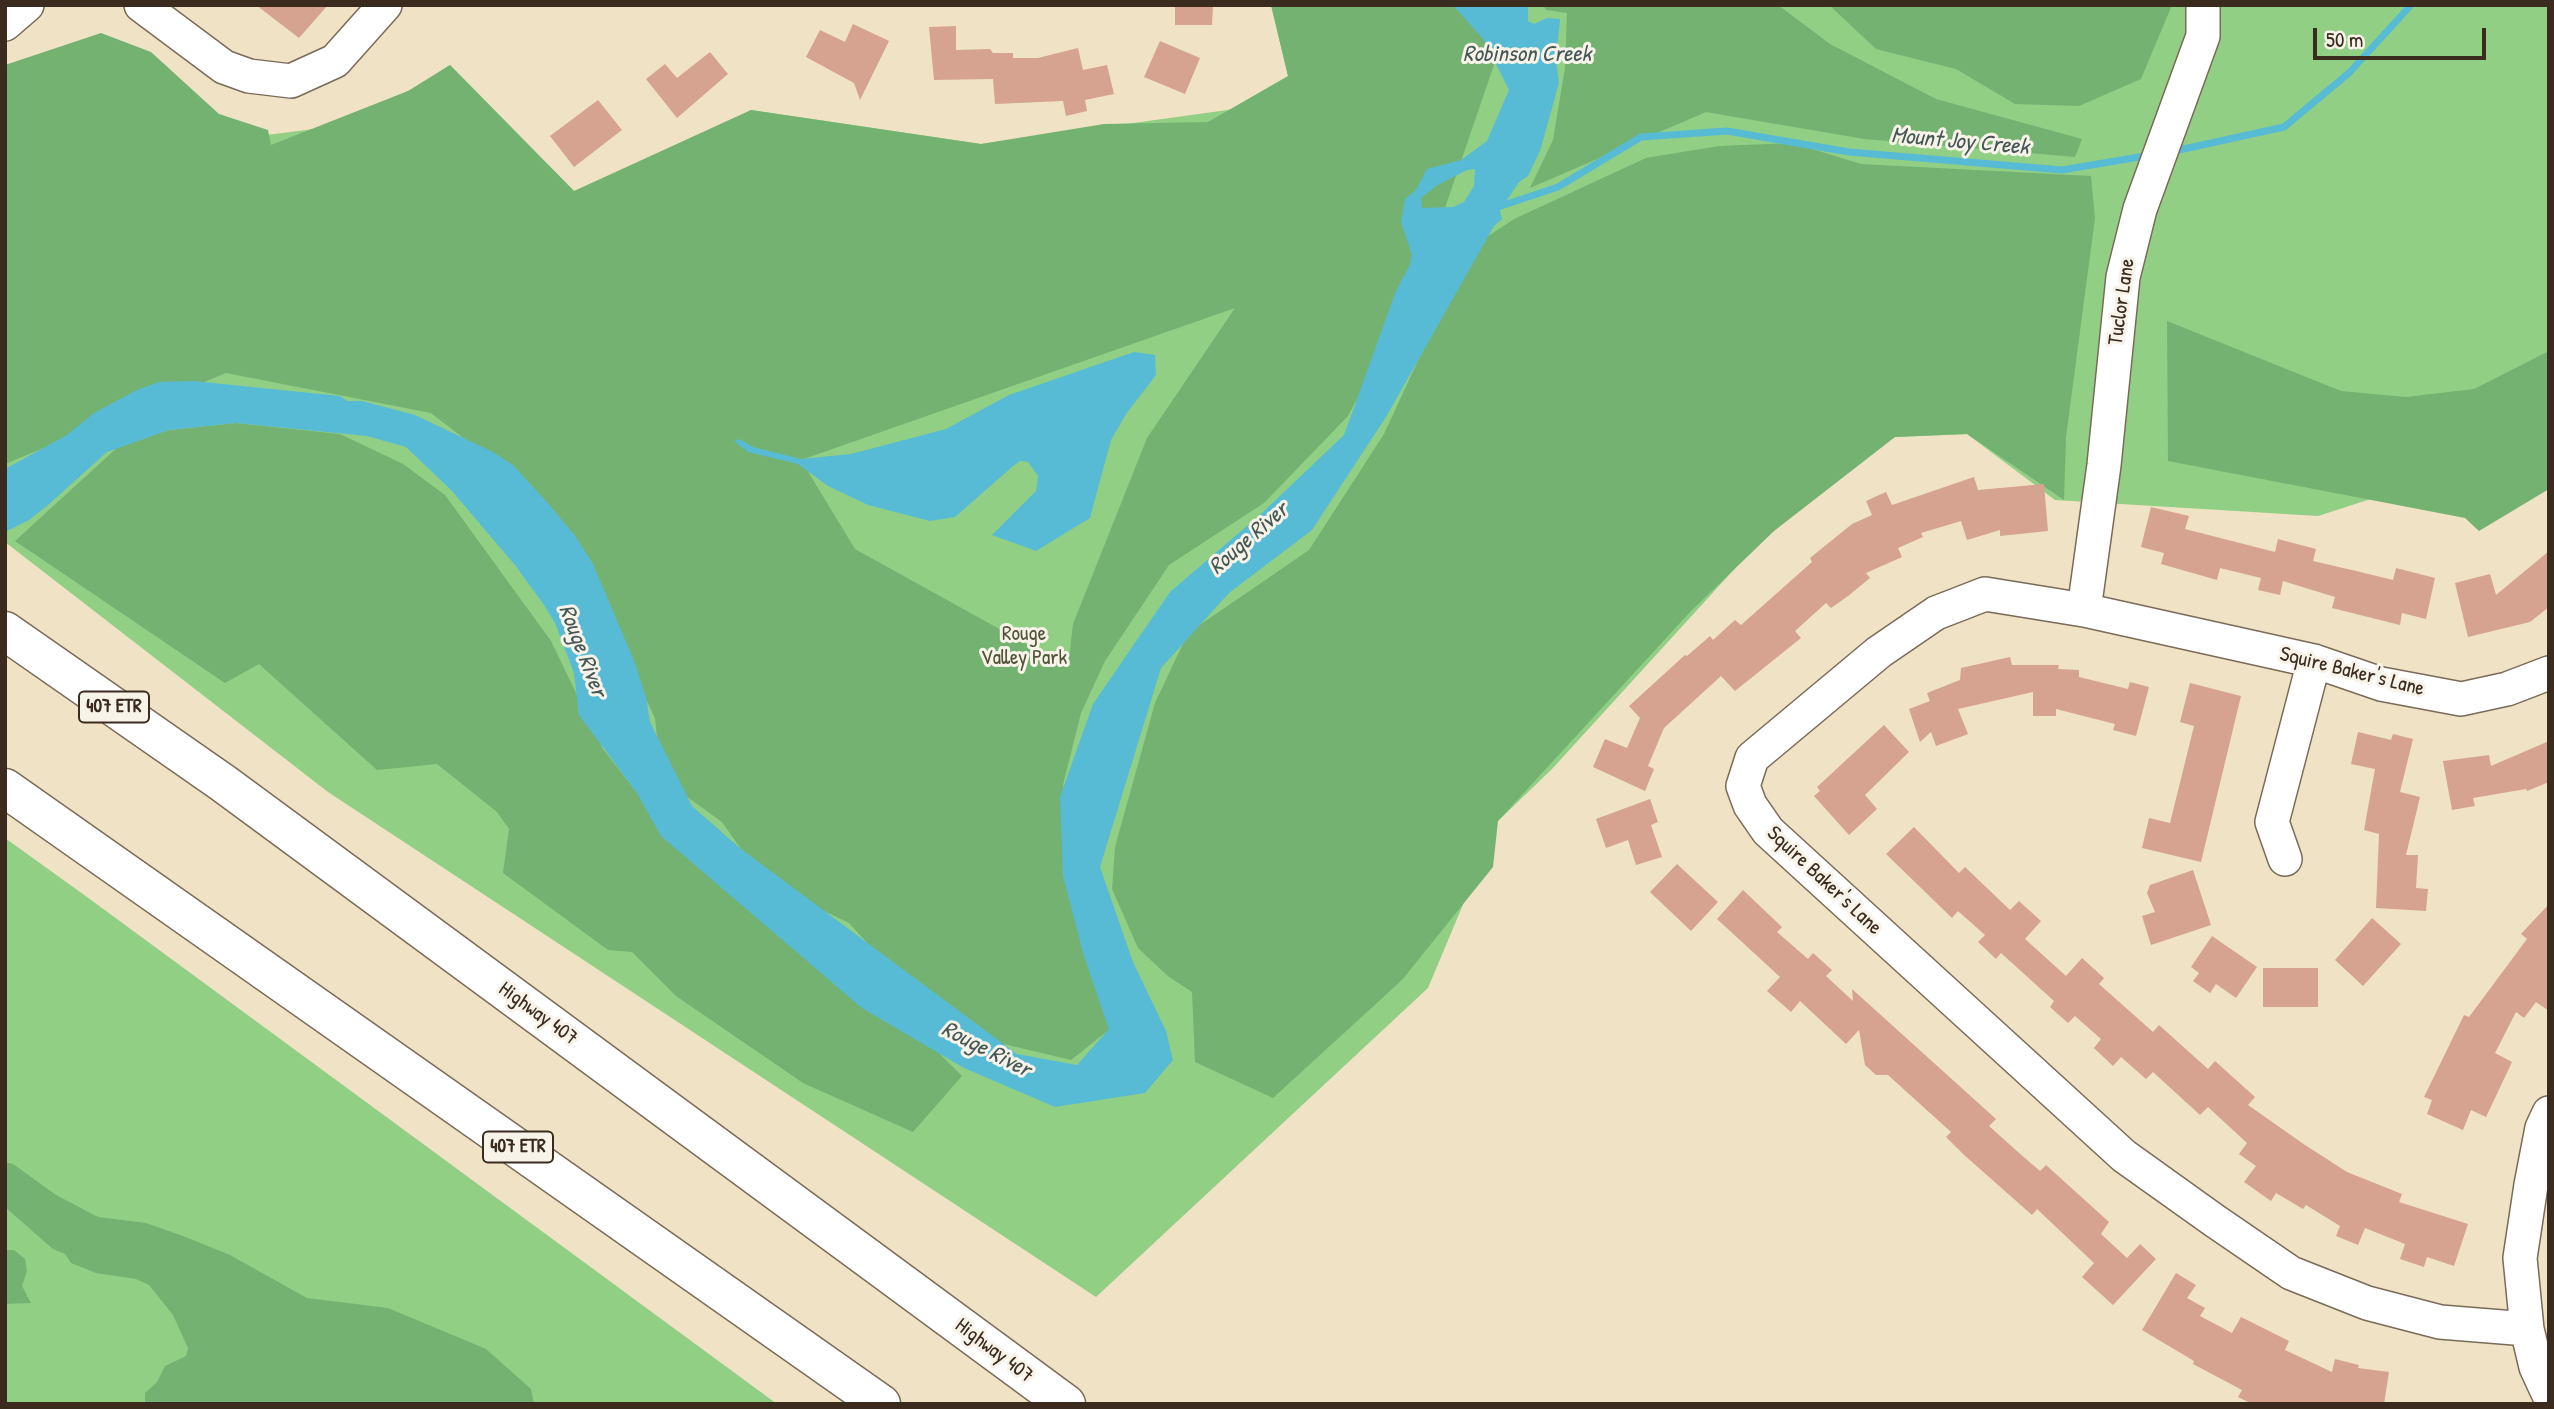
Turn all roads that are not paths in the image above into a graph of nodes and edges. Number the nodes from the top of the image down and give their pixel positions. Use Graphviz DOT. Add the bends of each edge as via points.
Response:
graph roads {
  1 [pos="27,5"];
  2 [pos="141,5"];
  3 [pos="385,5"];
  4 [pos="2203,5"];
  5 [pos="5,24"];
  6 [pos="2084,610"];
  7 [pos="5,631"];
  8 [pos="2314,662"];
  9 [pos="2549,673"];
  10 [pos="5,788"];
  11 [pos="2285,859"];
  12 [pos="2549,1113"];
  13 [pos="2527,1329"];
  14 [pos="2549,1395"];
  15 [pos="881,1404"];
  16 [pos="1066,1404"];
  1 -- 5 [label="street"];
  2 -- 3 [label="street" via="224,67 249,76 291,81 335,61"];
  4 -- 6 [label="street, Tuclor Lane" via="2203,36 2140,209 2123,277"];
  6 -- 8 [label="street, Squire Baker's Lane"];
  6 -- 13 [label="street, Squire Baker's Lane" via="1985,594 1936,613 1879,652 1752,758 1743,786 1750,805 1768,831 2124,1156 2291,1273 2367,1303 2440,1322"];
  7 -- 16 [label="highway, Highway 407 / 407 ETR" via="223,783"];
  8 -- 9 [label="street, Squire Baker's Lane" via="2381,684 2461,699 2507,690"];
  8 -- 11 [label="street" via="2272,822"];
  10 -- 15 [label="highway, 407 ETR"];
  12 -- 13 [label="street" via="2535,1162 2520,1258"];
  13 -- 14 [label="street"];
}
